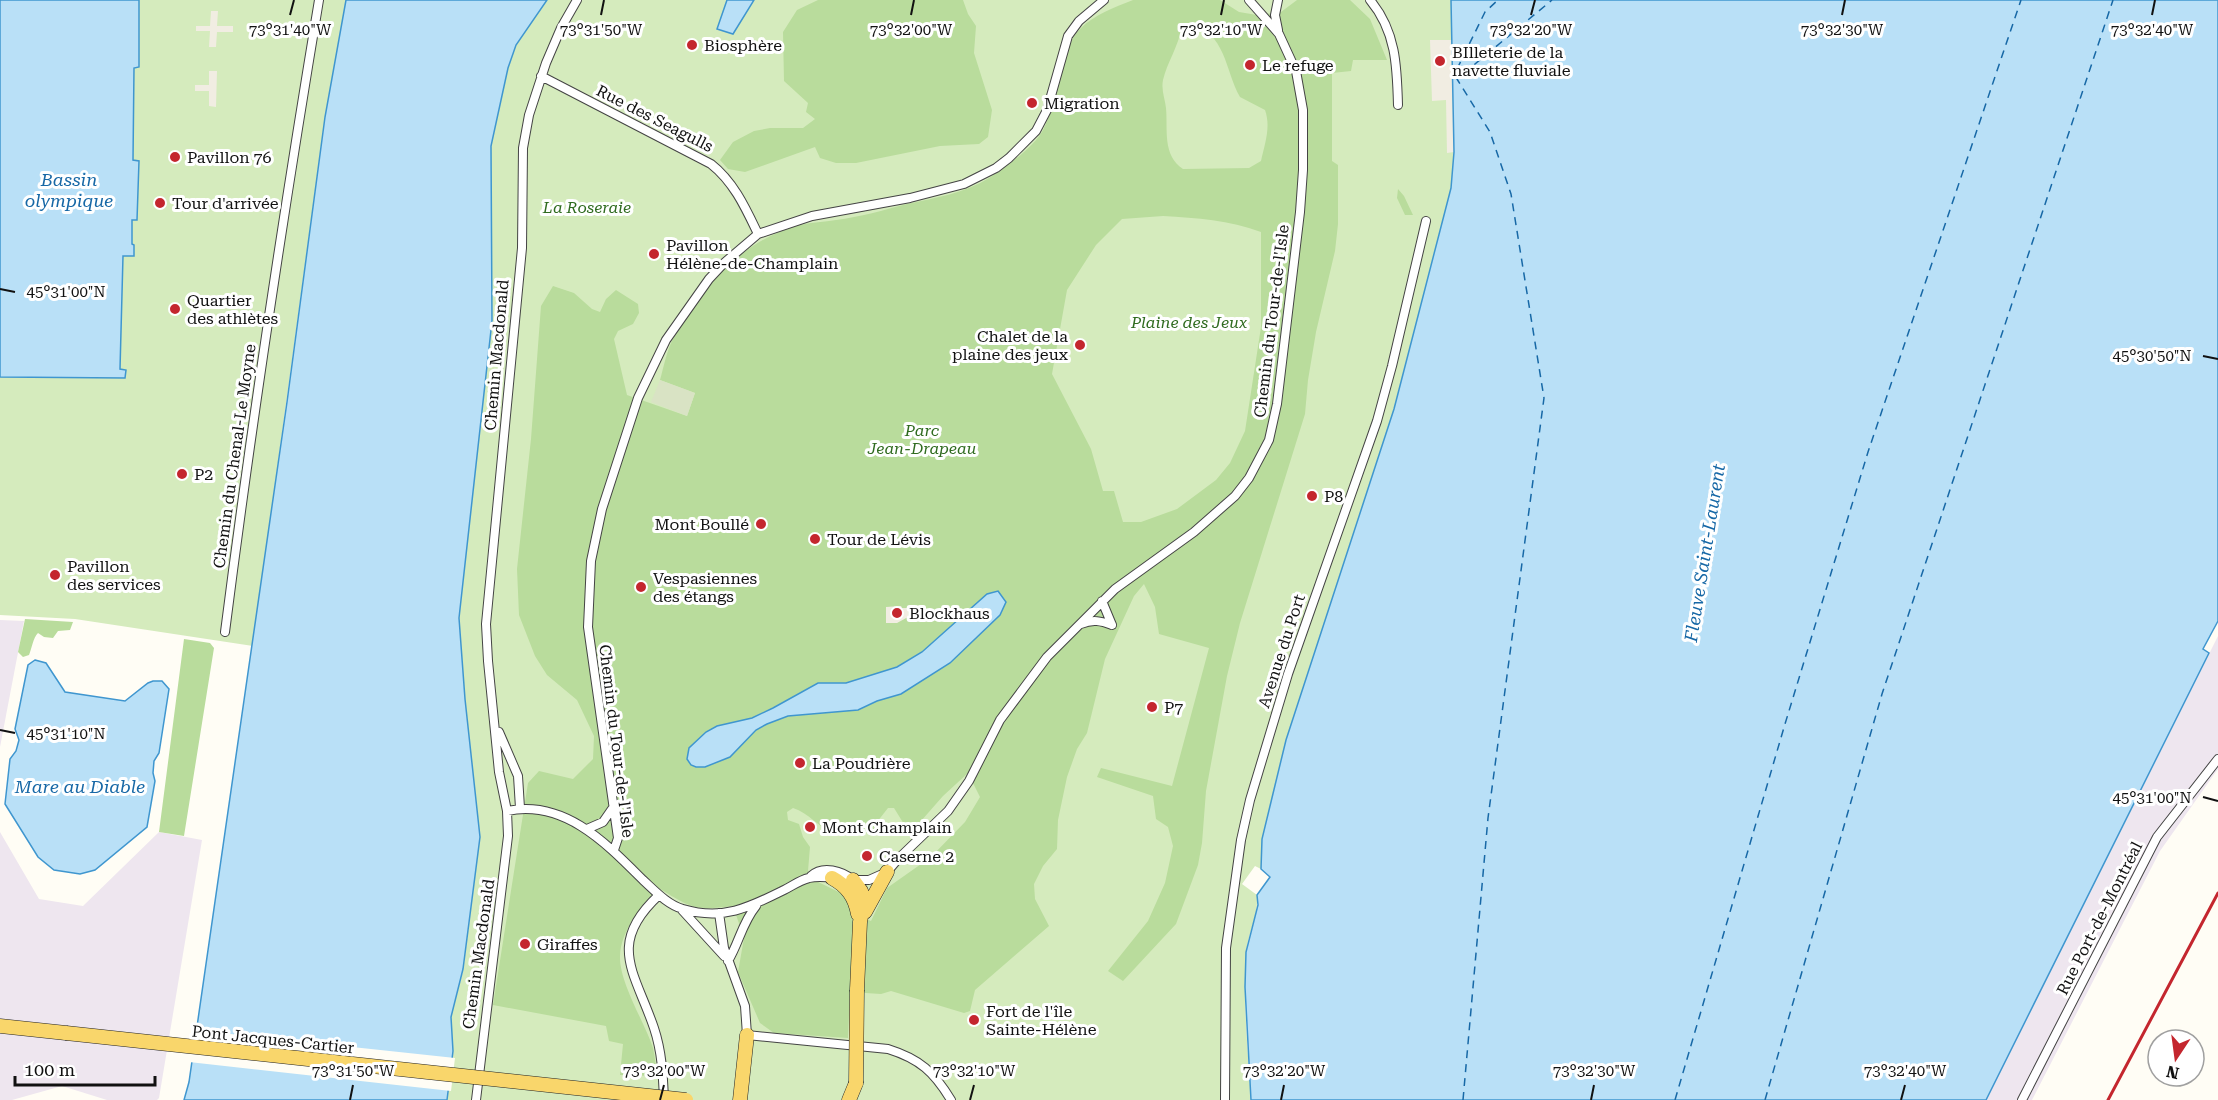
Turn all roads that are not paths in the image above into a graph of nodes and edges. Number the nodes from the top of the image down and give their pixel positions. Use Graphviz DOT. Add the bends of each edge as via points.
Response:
graph roads {
  1 [pos="319,0"];
  2 [pos="577,0"];
  3 [pos="1104,0"];
  4 [pos="1249,0"];
  5 [pos="1278,0"];
  6 [pos="1370,0"];
  7 [pos="1279,34"];
  8 [pos="541,76"];
  9 [pos="1398,105"];
  10 [pos="1426,221"];
  11 [pos="758,234"];
  12 [pos="1102,601"];
  13 [pos="1078,624"];
  14 [pos="225,632"];
  15 [pos="495,723"];
  16 [pos="2218,759"];
  17 [pos="515,769"];
  18 [pos="499,772"];
  19 [pos="520,808"];
  20 [pos="612,809"];
  21 [pos="507,811"];
  22 [pos="587,829"];
  23 [pos="614,850"];
  24 [pos="887,872"];
  25 [pos="808,878"];
  26 [pos="832,878"];
  27 [pos="853,880"];
  28 [pos="659,896"];
  29 [pos="758,903"];
  30 [pos="681,909"];
  31 [pos="718,913"];
  32 [pos="860,922"];
  33 [pos="728,961"];
  34 [pos="0,1026"];
  35 [pos="747,1035"];
  36 [pos="856,1083"];
  37 [pos="476,1100"];
  38 [pos="664,1100"];
  39 [pos="686,1100"];
  40 [pos="740,1100"];
  41 [pos="849,1100"];
  42 [pos="858,1100"];
  43 [pos="951,1100"];
  44 [pos="1225,1100"];
  45 [pos="2022,1100"];
  1 -- 14 [label="street, Chemin du Chenal-Le Moyne" via="293,150"];
  2 -- 8 [label="street, Chemin Macdonald"];
  3 -- 11 [label="street, Chemin du Tour-de-l'Isle" via="1068,36 1051,99 1036,131 996,168 964,184 812,216"];
  4 -- 7 [label="street, Chemin du Tour-de-l'Isle"];
  5 -- 7 [label="street, Chemin du Tour-de-l'Isle" via="1275,15"];
  6 -- 9 [label="street" via="1392,38"];
  7 -- 12 [label="street, Chemin du Tour-de-l'Isle" via="1300,89 1303,170 1287,326 1269,440 1249,478 1234,496 1194,532"];
  8 -- 11 [label="street, Rue des Seagulls" via="711,164 735,189"];
  8 -- 15 [label="street, Chemin Macdonald" via="523,148 522,248 486,614"];
  10 -- 44 [label="street, Avenue du Port" via="1377,421 1288,674 1250,800 1226,948"];
  11 -- 20 [label="street, Chemin du Tour-de-l'Isle" via="709,279 666,340 638,398 595,536 588,627"];
  12 -- 13 [label="street, Chemin du Tour-de-l'Isle"];
  12 -- 13 [label="street" via="1112,625 1090,620"];
  13 -- 24 [label="street, Chemin du Tour-de-l'Isle" via="1047,657 1000,720 969,781 948,811"];
  15 -- 17 [label="street, Chemin Macdonald"];
  15 -- 18 [label="street, Chemin Macdonald"];
  16 -- 45 [label="street, Rue Port-de-Montréal" via="2157,837"];
  17 -- 18 [label="street"];
  17 -- 19 [label="street, Chemin Macdonald"];
  18 -- 21 [label="street, Chemin Macdonald"];
  19 -- 21 [label="street"];
  19 -- 22 [label="street" via="560,816"];
  20 -- 22 [label="street" via="603,822"];
  20 -- 23 [label="street, Chemin du Tour-de-l'Isle" via="618,838"];
  21 -- 37 [label="street, Chemin Macdonald" via="505,869"];
  22 -- 23 [label="street"];
  23 -- 28 [label="street, Chemin du Tour-de-l'Isle"];
  24 -- 27 [label="street, Chemin du Tour-de-l'Isle" via="869,880"];
  24 -- 32 [label="main road"];
  25 -- 26 [label="street, Chemin du Tour-de-l'Isle"];
  25 -- 27 [label="street" via="830,870"];
  25 -- 29 [label="street, Chemin du Tour-de-l'Isle"];
  26 -- 27 [label="street, Chemin du Tour-de-l'Isle"];
  26 -- 32 [label="main road" via="847,887"];
  27 -- 32 [label="main road" via="864,900"];
  28 -- 30 [label="street, Chemin du Tour-de-l'Isle"];
  28 -- 38 [label="street" via="635,923 628,956 658,1042"];
  29 -- 31 [label="street, Chemin du Tour-de-l'Isle" via="740,911"];
  29 -- 33 [label="street" via="743,924"];
  30 -- 31 [label="street, Chemin du Tour-de-l'Isle"];
  30 -- 33 [label="street"];
  31 -- 33 [label="street"];
  32 -- 36 [label="main road, bridge"];
  33 -- 35 [label="street" via="745,1006"];
  34 -- 39 [label="main road, Pont Jacques-Cartier, bridge"];
  35 -- 40 [label="main road"];
  35 -- 43 [label="street" via="888,1049 906,1055 936,1076"];
  36 -- 41 [label="main road"];
  36 -- 42 [label="main road"];
}
